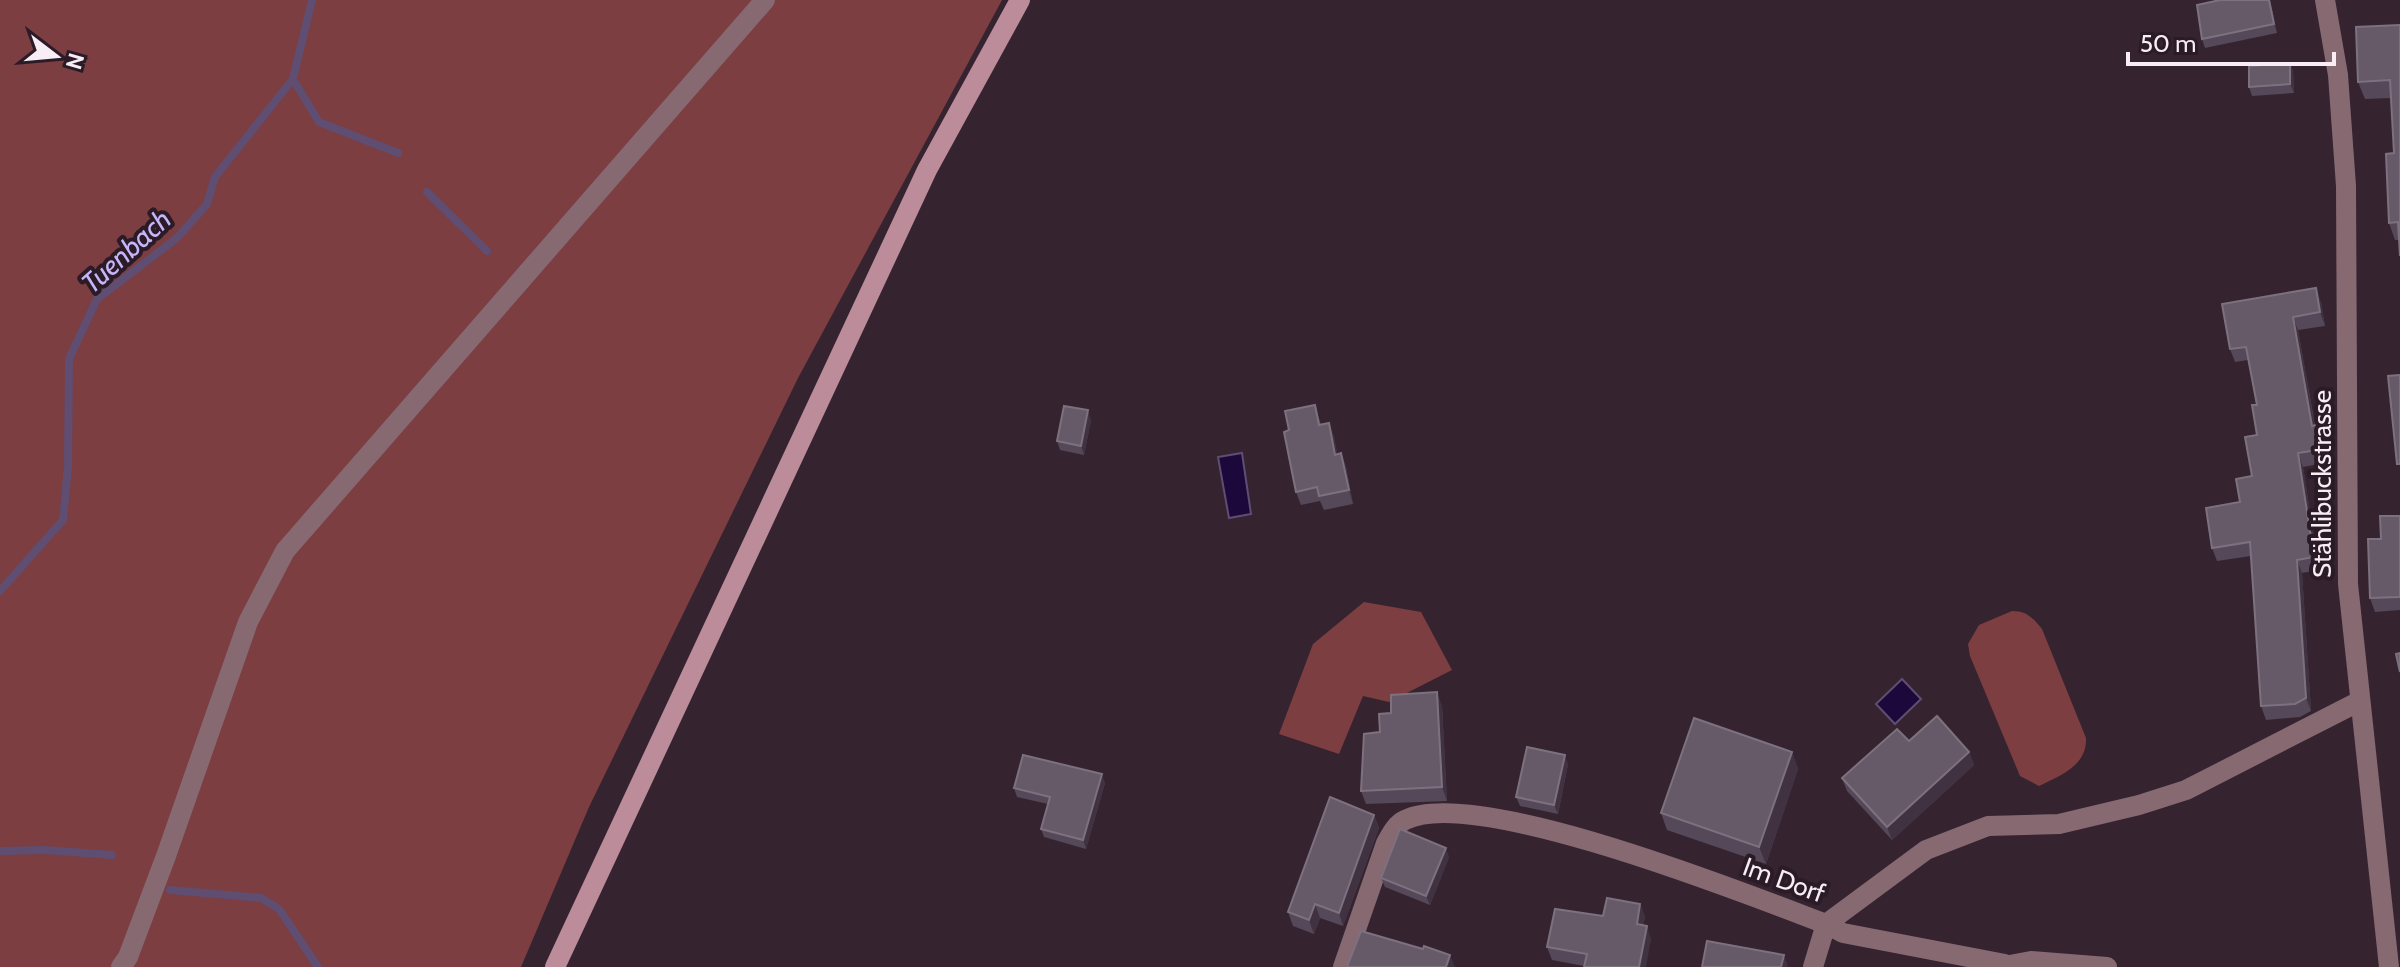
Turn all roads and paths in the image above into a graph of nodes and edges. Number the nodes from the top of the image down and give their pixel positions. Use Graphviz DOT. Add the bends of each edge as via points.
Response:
graph roads {
  1 [pos="765,0"];
  2 [pos="1020,0"];
  3 [pos="2325,0"];
  4 [pos="2360,701"];
  5 [pos="1826,924"];
  6 [pos="2002,966"];
  7 [pos="121,967"];
  8 [pos="555,967"];
  9 [pos="1343,967"];
  10 [pos="1813,967"];
  11 [pos="2107,967"];
  12 [pos="2389,967"];
  1 -- 7 [label="street" via="285,551 248,622"];
  2 -- 8 [label="street" via="927,170"];
  3 -- 4 [label="street, Stählibuckstrasse" via="2338,75 2346,186 2346,513"];
  4 -- 5 [label="street, Im Dorf" via="2174,794 2059,824 1988,826 1926,850"];
  4 -- 12 [label="street, Stählibuckstrasse"];
  5 -- 6 [label="street" via="1843,933"];
  5 -- 9 [label="street, Im Dorf" via="1681,870 1551,831 1501,818 1433,814 1406,819 1386,843"];
  5 -- 10 [label="street"];
  6 -- 11 [label="street" via="2031,961"];
}
